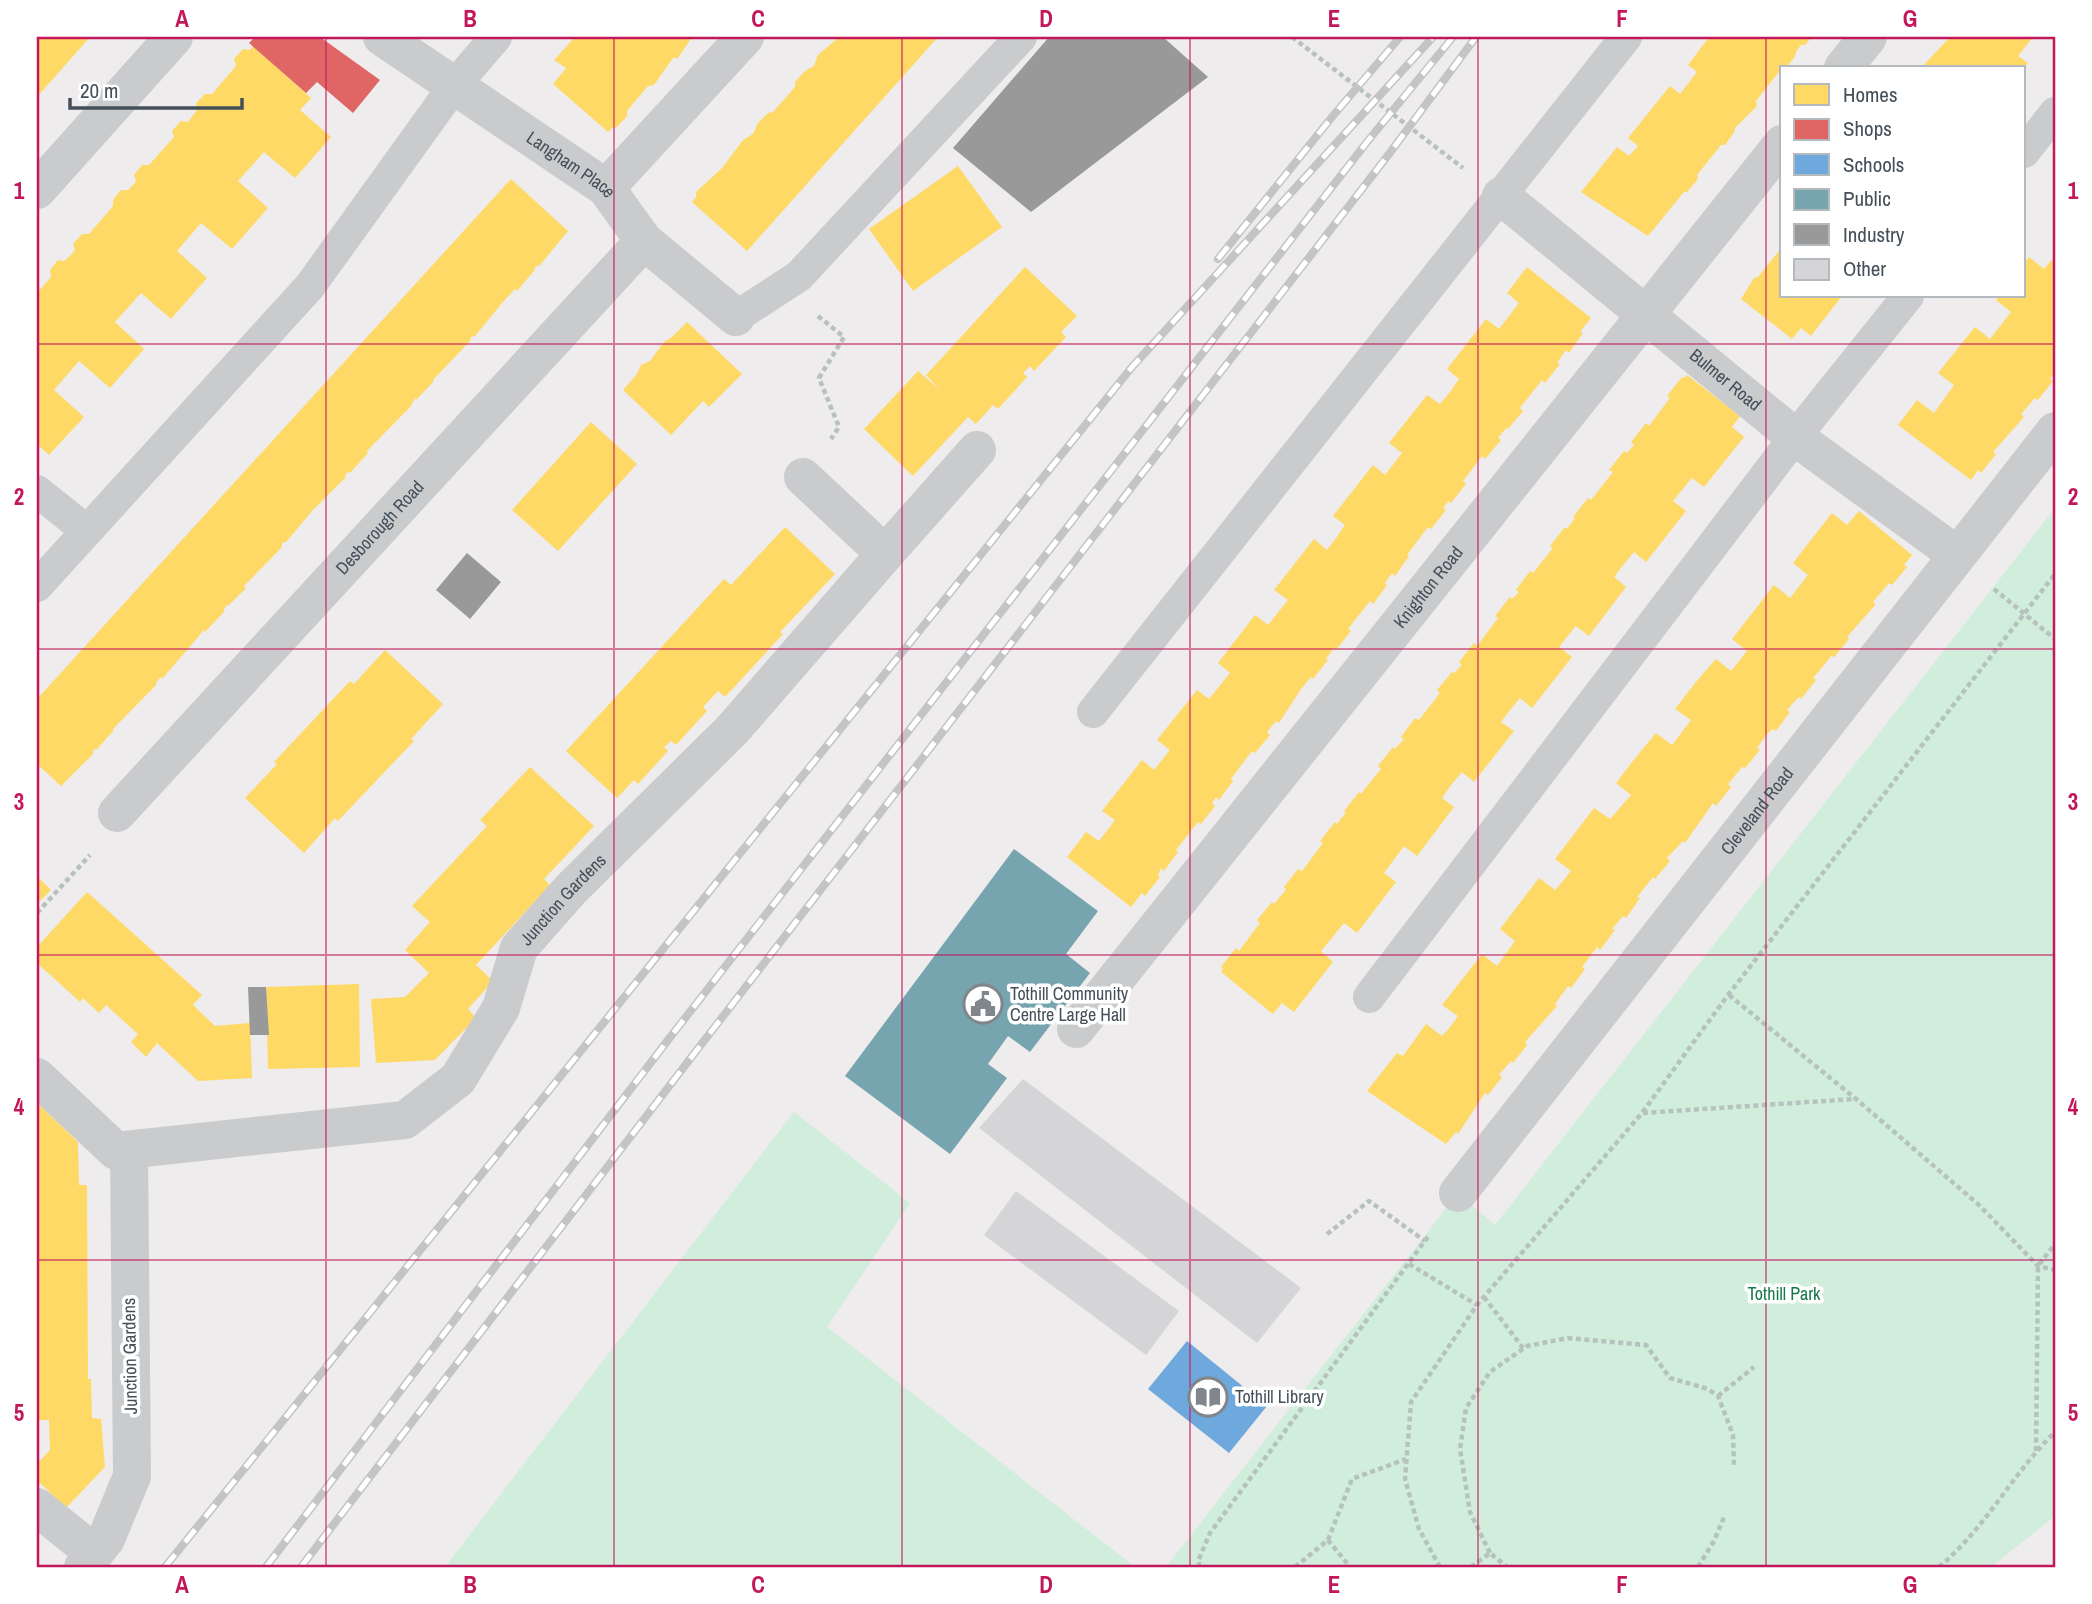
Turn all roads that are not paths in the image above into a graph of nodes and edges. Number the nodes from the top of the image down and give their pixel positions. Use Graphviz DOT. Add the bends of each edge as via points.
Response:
graph roads {
  1 [pos="174,37"];
  2 [pos="382,37"];
  3 [pos="496,37"];
  4 [pos="745,37"];
  5 [pos="1021,37"];
  6 [pos="1626,37"];
  7 [pos="1868,37"];
  8 [pos="1845,66"];
  9 [pos="454,86"];
  10 [pos="2055,113"];
  11 [pos="1780,147"];
  12 [pos="2025,151"];
  13 [pos="606,188"];
  14 [pos="37,190"];
  15 [pos="1501,197"];
  16 [pos="644,241"];
  17 [pos="1906,298"];
  18 [pos="1645,316"];
  19 [pos="736,317"];
  20 [pos="2055,431"];
  21 [pos="1795,437"];
  22 [pos="976,450"];
  23 [pos="803,477"];
  24 [pos="37,491"];
  25 [pos="87,531"];
  26 [pos="885,554"];
  27 [pos="1957,555"];
  28 [pos="37,586"];
  29 [pos="1093,712"];
  30 [pos="117,813"];
  31 [pos="1369,997"];
  32 [pos="1076,1029"];
  33 [pos="37,1077"];
  34 [pos="129,1150"];
  35 [pos="1458,1193"];
  36 [pos="37,1507"];
  37 [pos="89,1560"];
  1 -- 14 [label="street"];
  2 -- 9 [label="street, Langham Place"];
  3 -- 9 [label="lane"];
  4 -- 13 [label="street"];
  5 -- 19 [label="lane" via="799,276"];
  6 -- 15 [label="lane"];
  7 -- 8 [label="street"];
  9 -- 13 [label="street, Langham Place"];
  9 -- 25 [label="lane" via="310,286"];
  10 -- 12 [label="lane"];
  11 -- 18 [label="street, Knighton Road"];
  13 -- 16 [label="street, Langham Place"];
  15 -- 18 [label="street, Bulmer Road"];
  15 -- 29 [label="lane"];
  16 -- 19 [label="street, Langham Place"];
  16 -- 30 [label="street, Desborough Road"];
  17 -- 21 [label="lane"];
  18 -- 21 [label="street, Bulmer Road"];
  18 -- 32 [label="street, Knighton Road"];
  20 -- 27 [label="street, Cleveland Road"];
  21 -- 27 [label="street, Bulmer Road"];
  21 -- 31 [label="lane"];
  22 -- 26 [label="street, Junction Gardens"];
  23 -- 26 [label="street"];
  24 -- 25 [label="lane"];
  25 -- 28 [label="lane"];
  26 -- 34 [label="street, Junction Gardens" via="732,730 571,889 519,948 501,1008 458,1079 405,1120"];
  27 -- 35 [label="street, Cleveland Road"];
  33 -- 34 [label="street" via="116,1152"];
  34 -- 37 [label="street, Junction Gardens" via="132,1476 106,1539"];
  36 -- 37 [label="street, Junction Gardens"];
}
